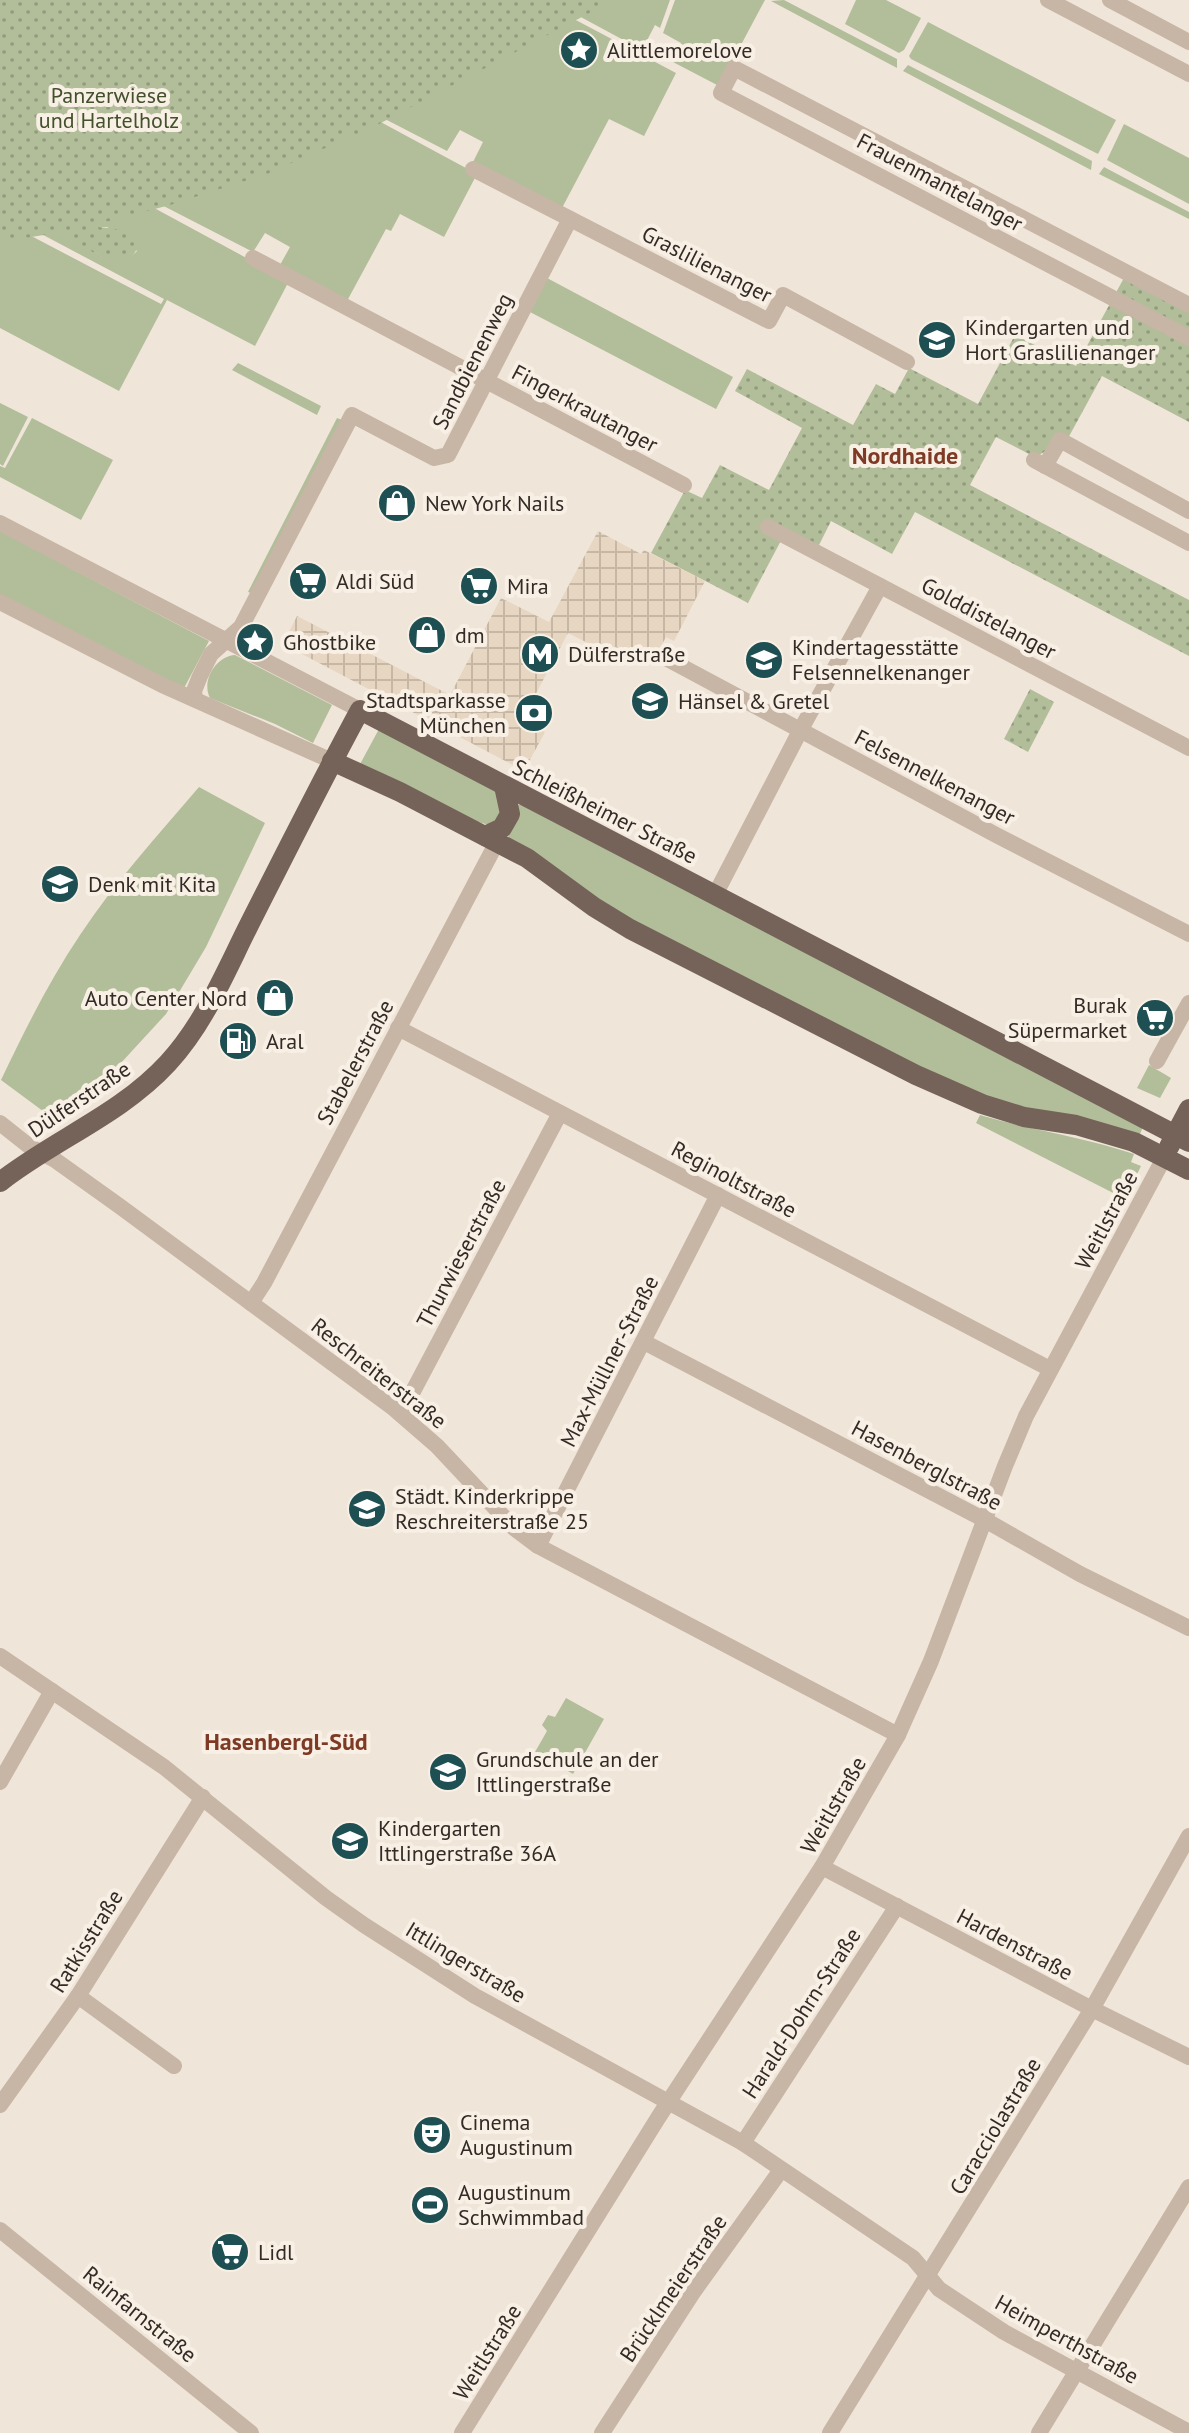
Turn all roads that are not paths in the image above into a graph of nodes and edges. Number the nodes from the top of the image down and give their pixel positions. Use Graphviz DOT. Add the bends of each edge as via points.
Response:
graph roads {
  1 [pos="1048,0"];
  2 [pos="1110,0"];
  3 [pos="1168,31"];
  4 [pos="1189,42"];
  5 [pos="1154,57"];
  6 [pos="1189,74"];
  7 [pos="846,126"];
  8 [pos="833,152"];
  9 [pos="473,169"];
  10 [pos="570,219"];
  11 [pos="1039,227"];
  12 [pos="1026,252"];
  13 [pos="253,258"];
  14 [pos="1189,307"];
  15 [pos="1183,334"];
  16 [pos="907,362"];
  17 [pos="486,380"];
  18 [pos="684,485"];
  19 [pos="1189,511"];
  20 [pos="0,523"];
  21 [pos="768,527"];
  22 [pos="1189,543"];
  23 [pos="880,586"];
  24 [pos="0,602"];
  25 [pos="229,640"];
  26 [pos="662,656"];
  27 [pos="195,699"];
  28 [pos="360,710"];
  29 [pos="800,731"];
  30 [pos="1189,748"];
  31 [pos="332,761"];
  32 [pos="504,786"];
  33 [pos="491,839"];
  34 [pos="715,895"];
  35 [pos="1189,934"];
  36 [pos="1189,1003"];
  37 [pos="398,1028"];
  38 [pos="1157,1061"];
  39 [pos="1189,1109"];
  40 [pos="560,1113"];
  41 [pos="0,1123"];
  42 [pos="1182,1138"];
  43 [pos="42,1154"];
  44 [pos="1164,1158"];
  45 [pos="1189,1170"];
  46 [pos="0,1182"];
  47 [pos="718,1195"];
  48 [pos="251,1303"];
  49 [pos="644,1342"];
  50 [pos="1050,1369"];
  51 [pos="401,1414"];
  52 [pos="985,1520"];
  53 [pos="538,1546"];
  54 [pos="1189,1628"];
  55 [pos="0,1656"];
  56 [pos="52,1691"];
  57 [pos="898,1735"];
  58 [pos="0,1782"];
  59 [pos="203,1797"];
  60 [pos="1189,1836"];
  61 [pos="822,1867"];
  62 [pos="897,1906"];
  63 [pos="78,1996"];
  64 [pos="1092,2009"];
  65 [pos="1189,2057"];
  66 [pos="174,2066"];
  67 [pos="668,2103"];
  68 [pos="0,2105"];
  69 [pos="743,2143"];
  70 [pos="781,2170"];
  71 [pos="1189,2187"];
  72 [pos="0,2230"];
  73 [pos="928,2277"];
  74 [pos="1075,2370"];
  75 [pos="1189,2432"];
  76 [pos="251,2433"];
  77 [pos="462,2433"];
  78 [pos="602,2433"];
  79 [pos="830,2433"];
  80 [pos="1039,2433"];
  1 -- 5 [label="street"];
  2 -- 3 [label="street"];
  3 -- 4 [label="street"];
  3 -- 5 [label="street"];
  5 -- 6 [label="street"];
  7 -- 8 [label="street, Frauenmantelanger"];
  7 -- 8 [label="street, Frauenmantelanger" via="734,68 721,93"];
  7 -- 11 [label="street, Frauenmantelanger"];
  8 -- 12 [label="street, Frauenmantelanger"];
  9 -- 10 [label="street, Graslilienanger"];
  10 -- 16 [label="street, Graslilienanger" via="769,321 783,295"];
  10 -- 17 [label="street, Sandbienenweg"];
  11 -- 12 [label="street, Frauenmantelanger"];
  11 -- 14 [label="street, Frauenmantelanger"];
  12 -- 15 [label="street, Frauenmantelanger"];
  13 -- 17 [label="street, Fingerkrautanger"];
  14 -- 15 [label="street, Frauenmantelanger"];
  17 -- 18 [label="street, Fingerkrautanger"];
  17 -- 25 [label="street, Sandbienenweg" via="442,458 352,415 241,627"];
  19 -- 22 [label="street" via="1060,440 1039,463"];
  20 -- 25 [label="street, Schleißheimer Straße"];
  21 -- 23 [label="street, Golddistelanger"];
  23 -- 29 [label="street"];
  23 -- 30 [label="street, Golddistelanger"];
  24 -- 27 [label="street"];
  25 -- 27 [label="street" via="211,654"];
  25 -- 28 [label="street, Schleißheimer Straße"];
  26 -- 29 [label="street, Felsennelkenanger"];
  27 -- 31 [label="street"];
  28 -- 31 [label="main road, Dülferstraße"];
  28 -- 32 [label="main road, Schleißheimer Straße"];
  29 -- 34 [label="street"];
  29 -- 35 [label="street, Felsennelkenanger"];
  31 -- 33 [label="main road"];
  31 -- 43 [label="main road, Dülferstraße" via="180,1050 139,1091"];
  32 -- 33 [label="main road" via="510,814"];
  32 -- 34 [label="main road, Schleißheimer Straße"];
  33 -- 37 [label="street, Stabelerstraße"];
  33 -- 44 [label="main road" via="630,929 916,1075 982,1104 1105,1132"];
  34 -- 42 [label="main road, Schleißheimer Straße"];
  36 -- 38 [label="street"];
  37 -- 40 [label="street, Reginoltstraße"];
  37 -- 48 [label="street, Stabelerstraße"];
  39 -- 42 [label="main road"];
  40 -- 47 [label="street, Reginoltstraße"];
  40 -- 51 [label="street, Thurwieserstraße"];
  41 -- 43 [label="street, Reschreiterstraße"];
  42 -- 44 [label="main road"];
  43 -- 46 [label="main road, Dülferstraße"];
  43 -- 48 [label="street, Reschreiterstraße"];
  44 -- 45 [label="main road"];
  44 -- 50 [label="street, Weitlstraße"];
  47 -- 49 [label="street, Max-Müllner-Straße"];
  47 -- 50 [label="street, Reginoltstraße"];
  48 -- 51 [label="street, Reschreiterstraße"];
  49 -- 52 [label="street, Hasenberglstraße"];
  49 -- 53 [label="street, Max-Müllner-Straße"];
  50 -- 52 [label="street, Weitlstraße"];
  51 -- 53 [label="street, Reschreiterstraße"];
  52 -- 54 [label="street, Hasenberglstraße"];
  52 -- 57 [label="street, Weitlstraße"];
  53 -- 57 [label="street, Reschreiterstraße"];
  55 -- 56 [label="street, Ittlingerstraße"];
  56 -- 58 [label="street"];
  56 -- 59 [label="street, Ittlingerstraße"];
  57 -- 61 [label="street, Weitlstraße"];
  59 -- 63 [label="street, Ratkisstraße"];
  59 -- 67 [label="street, Ittlingerstraße" via="370,1929 475,1996"];
  60 -- 64 [label="street, Caracciolastraße"];
  61 -- 62 [label="street, Hardenstraße"];
  61 -- 67 [label="street, Weitlstraße"];
  62 -- 64 [label="street, Hardenstraße"];
  62 -- 69 [label="street, Harald-Dohrn-Straße"];
  63 -- 66 [label="street"];
  63 -- 68 [label="street, Ratkisstraße"];
  64 -- 65 [label="street, Hardenstraße"];
  64 -- 73 [label="street, Caracciolastraße"];
  67 -- 69 [label="street, Ittlingerstraße"];
  67 -- 77 [label="street, Weitlstraße"];
  69 -- 70 [label="street, Ittlingerstraße"];
  70 -- 73 [label="street, Ittlingerstraße" via="913,2258"];
  70 -- 78 [label="street, Brücklmeierstraße"];
  71 -- 74 [label="street"];
  72 -- 76 [label="street, Rainfarnstraße"];
  73 -- 74 [label="street, Heimperthstraße" via="1004,2332"];
  73 -- 79 [label="street, Caracciolastraße"];
  74 -- 75 [label="street, Heimperthstraße"];
  74 -- 80 [label="street"];
}
